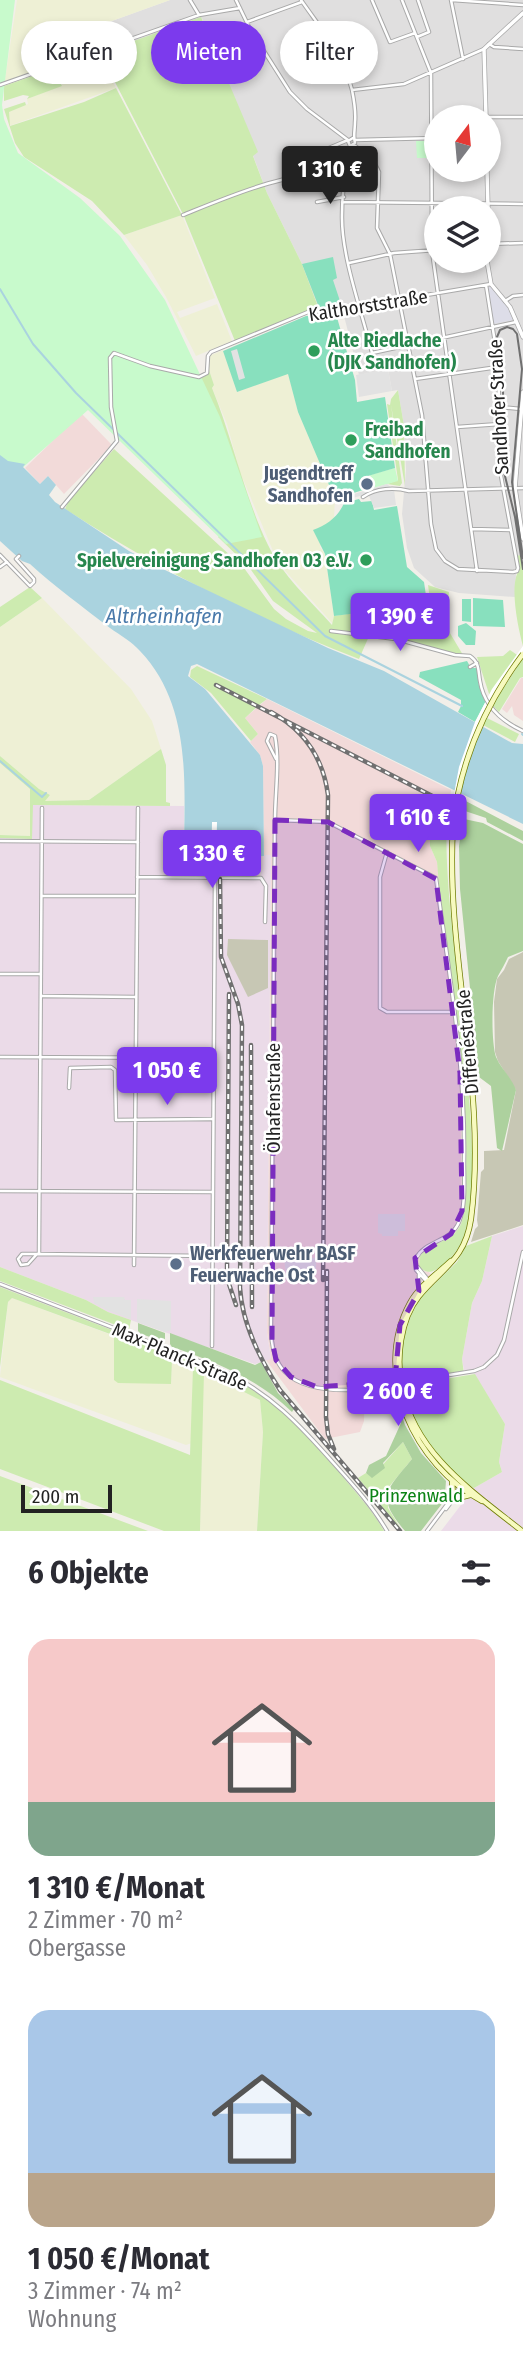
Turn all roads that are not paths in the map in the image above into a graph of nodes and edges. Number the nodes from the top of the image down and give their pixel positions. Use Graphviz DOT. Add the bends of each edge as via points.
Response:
graph roads {
  1 [pos="190,0"];
  2 [pos="236,0"];
  3 [pos="372,0"];
  4 [pos="402,0"];
  5 [pos="418,0"];
  6 [pos="452,0"];
  7 [pos="301,1"];
  8 [pos="476,1"];
  9 [pos="504,2"];
  10 [pos="523,5"];
  11 [pos="240,8"];
  12 [pos="523,13"];
  13 [pos="199,15"];
  14 [pos="246,21"];
  15 [pos="250,21"];
  16 [pos="416,35"];
  17 [pos="489,44"];
  18 [pos="484,49"];
  19 [pos="523,49"];
  20 [pos="266,53"];
  21 [pos="463,60"];
  22 [pos="430,73"];
  23 [pos="0,85"];
  24 [pos="352,90"];
  25 [pos="431,105"];
  26 [pos="486,105"];
  27 [pos="501,117"];
  28 [pos="523,117"];
  29 [pos="424,138"];
  30 [pos="348,139"];
  31 [pos="354,139"];
  32 [pos="353,146"];
  33 [pos="317,153"];
  34 [pos="346,173"];
  35 [pos="343,199"];
  36 [pos="317,202"];
  37 [pos="379,202"];
  38 [pos="424,203"];
  39 [pos="523,204"];
  40 [pos="501,205"];
  41 [pos="183,215"];
  42 [pos="523,243"];
  43 [pos="501,244"];
  44 [pos="424,252"];
  45 [pos="390,254"];
  46 [pos="349,263"];
  47 [pos="436,273"];
  48 [pos="488,273"];
  49 [pos="488,284"];
  50 [pos="438,293"];
  51 [pos="523,295"];
  52 [pos="400,300"];
  53 [pos="505,301"];
  54 [pos="360,307"];
  55 [pos="516,322"];
  56 [pos="494,326"];
  57 [pos="444,337"];
  58 [pos="523,337"];
  59 [pos="408,344"];
  60 [pos="498,367"];
  61 [pos="449,374"];
  62 [pos="415,379"];
  63 [pos="523,392"];
  64 [pos="500,407"];
  65 [pos="522,409"];
  66 [pos="500,424"];
  67 [pos="457,427"];
  68 [pos="521,438"];
  69 [pos="504,488"];
  70 [pos="515,488"];
  71 [pos="523,488"];
  72 [pos="465,489"];
  73 [pos="429,491"];
  74 [pos="363,497"];
  75 [pos="62,507"];
  76 [pos="471,529"];
  77 [pos="511,530"];
  78 [pos="522,531"];
  79 [pos="523,539"];
  80 [pos="0,555"];
  81 [pos="19,556"];
  82 [pos="7,562"];
  83 [pos="0,567"];
  84 [pos="477,571"];
  85 [pos="331,631"];
  86 [pos="523,654"];
  87 [pos="477,663"];
  88 [pos="470,667"];
  89 [pos="523,731"];
  90 [pos="276,759"];
  91 [pos="42,808"];
  92 [pos="138,808"];
  93 [pos="275,820"];
  94 [pos="0,841"];
  95 [pos="42,841"];
  96 [pos="138,842"];
  97 [pos="387,852"];
  98 [pos="137,877"];
  99 [pos="215,878"];
  100 [pos="42,896"];
  101 [pos="137,897"];
  102 [pos="265,922"];
  103 [pos="0,974"];
  104 [pos="41,974"];
  105 [pos="41,996"];
  106 [pos="136,997"];
  107 [pos="454,1012"];
  108 [pos="0,1056"];
  109 [pos="40,1057"];
  110 [pos="136,1058"];
  111 [pos="213,1058"];
  112 [pos="69,1088"];
  113 [pos="135,1119"];
  114 [pos="213,1119"];
  115 [pos="0,1191"];
  116 [pos="39,1191"];
  117 [pos="135,1192"];
  118 [pos="212,1192"];
  119 [pos="523,1252"];
  120 [pos="38,1254"];
  121 [pos="134,1255"];
  122 [pos="211,1256"];
  123 [pos="457,1256"];
  124 [pos="134,1265"];
  125 [pos="438,1272"];
  126 [pos="421,1274"];
  127 [pos="429,1282"];
  128 [pos="0,1284"];
  129 [pos="419,1291"];
  130 [pos="212,1346"];
  131 [pos="396,1368"];
  132 [pos="425,1378"];
  133 [pos="399,1383"];
  134 [pos="410,1383"];
  135 [pos="387,1385"];
  136 [pos="402,1396"];
  137 [pos="452,1480"];
  138 [pos="462,1486"];
  139 [pos="471,1495"];
  140 [pos="454,1497"];
  141 [pos="488,1504"];
  142 [pos="387,1531"];
  143 [pos="427,1531"];
  144 [pos="522,1531"];
  1 -- 13 [label="street"];
  2 -- 11 [label="street"];
  3 -- 16 [label="street" via="390,42"];
  4 -- 16 [label="street"];
  5 -- 16 [label="street" via="429,32"];
  6 -- 8 [label="street"];
  6 -- 21 [label="street"];
  7 -- 15 [label="street"];
  7 -- 24 [label="street" via="339,54"];
  8 -- 9 [label="street"];
  9 -- 10 [label="street"];
  11 -- 13 [label="street"];
  11 -- 14 [label="street"];
  12 -- 17 [label="street"];
  13 -- 23 [label="street"];
  16 -- 22 [label="street"];
  17 -- 18 [label="street"];
  17 -- 19 [label="street"];
  18 -- 21 [label="street"];
  18 -- 26 [label="street"];
  20 -- 30 [label="street" via="290,92"];
  21 -- 22 [label="street"];
  22 -- 24 [label="street" via="400,85"];
  22 -- 25 [label="street"];
  24 -- 31 [label="street"];
  27 -- 28 [label="street"];
  29 -- 31 [label="street"];
  30 -- 31 [label="street"];
  30 -- 32 [label="street"];
  30 -- 33 [label="street"];
  31 -- 32 [label="street"];
  32 -- 34 [label="street"];
  32 -- 37 [label="street" via="377,165"];
  34 -- 35 [label="street"];
  34 -- 41 [label="street" via="312,172 292,177"];
  35 -- 36 [label="street"];
  35 -- 37 [label="street"];
  35 -- 46 [label="street"];
  37 -- 38 [label="street"];
  37 -- 45 [label="street" via="377,228"];
  39 -- 40 [label="street"];
  42 -- 43 [label="street"];
  44 -- 45 [label="street"];
  45 -- 46 [label="street"];
  45 -- 52 [label="street"];
  46 -- 54 [label="street"];
  47 -- 50 [label="street"];
  48 -- 49 [label="street, Sandhofer Straße"];
  49 -- 50 [label="street, Kalthorststraße"];
  49 -- 53 [label="street"];
  49 -- 56 [label="street, Sandhofer Straße"];
  50 -- 52 [label="street, Kalthorststraße"];
  50 -- 57 [label="street"];
  51 -- 53 [label="street"];
  52 -- 54 [label="street, Kalthorststraße"];
  52 -- 59 [label="street"];
  53 -- 55 [label="street"];
  54 -- 59 [label="street" via="372,353"];
  54 -- 75 [label="street, Kalthorststraße" via="308,312 211,352 206,373 199,377 114,353 110,358 111,407 117,438"];
  55 -- 56 [label="street"];
  55 -- 58 [label="street"];
  56 -- 57 [label="street"];
  56 -- 60 [label="street, Sandhofer Straße"];
  57 -- 59 [label="street"];
  57 -- 61 [label="street"];
  59 -- 62 [label="street"];
  60 -- 61 [label="street"];
  60 -- 64 [label="street, Sandhofer Straße"];
  61 -- 62 [label="street"];
  61 -- 67 [label="street"];
  62 -- 73 [label="street"];
  63 -- 65 [label="street"];
  64 -- 65 [label="street"];
  64 -- 66 [label="street, Sandhofer Straße"];
  65 -- 68 [label="street"];
  66 -- 67 [label="street"];
  66 -- 69 [label="street, Sandhofer Straße"];
  67 -- 72 [label="street"];
  68 -- 70 [label="street"];
  69 -- 70 [label="street, Sandhofer Straße"];
  69 -- 72 [label="street"];
  69 -- 77 [label="street, Sandhofer Straße"];
  70 -- 71 [label="street"];
  70 -- 78 [label="street, Sandhofer Straße"];
  72 -- 73 [label="street"];
  72 -- 76 [label="street"];
  73 -- 74 [label="street" via="391,488"];
  73 -- 84 [label="street" via="433,541 440,556 452,567"];
  76 -- 77 [label="street"];
  76 -- 84 [label="street"];
  77 -- 84 [label="street, Sandhofer Straße" via="518,568 513,572"];
  78 -- 79 [label="street, Sandhofer Straße"];
  80 -- 82 [label="street"];
  81 -- 82 [label="street" via="16,559 34,579 30,586"];
  82 -- 83 [label="street"];
  85 -- 87 [label="street" via="396,639 470,656"];
  86 -- 123 [label="main road, Diffenéstraße, bridge" via="492,698 471,745 453,826 453,902 474,1154 470,1223"];
  87 -- 88 [label="street"];
  87 -- 89 [label="street" via="493,712"];
  90 -- 90 [label="street, Ölhafenstraße" via="276,740 270,734 266,738"];
  90 -- 93 [label="street, Ölhafenstraße"];
  91 -- 95 [label="street"];
  92 -- 96 [label="street"];
  93 -- 97 [label="street" via="328,822"];
  93 -- 135 [label="street, Ölhafenstraße" via="272,1340 276,1360 291,1377 309,1385 341,1389"];
  94 -- 95 [label="street"];
  95 -- 96 [label="street"];
  95 -- 100 [label="street"];
  96 -- 98 [label="street"];
  97 -- 107 [label="street" via="436,878"];
  97 -- 107 [label="street" via="380,877 380,1008 387,1012"];
  98 -- 99 [label="street"];
  98 -- 101 [label="street"];
  99 -- 102 [label="street" via="263,879"];
  99 -- 111 [label="street"];
  100 -- 101 [label="street"];
  100 -- 104 [label="street"];
  101 -- 106 [label="street"];
  103 -- 104 [label="street"];
  104 -- 105 [label="street"];
  105 -- 106 [label="street"];
  105 -- 109 [label="street"];
  106 -- 110 [label="street"];
  107 -- 126 [label="street" via="463,1108 462,1211 451,1234 420,1251 416,1265"];
  108 -- 109 [label="street"];
  109 -- 110 [label="street"];
  109 -- 116 [label="street"];
  110 -- 111 [label="street"];
  110 -- 113 [label="street"];
  111 -- 114 [label="street"];
  112 -- 113 [label="street" via="70,1068 114,1068 115,1117"];
  113 -- 114 [label="street"];
  113 -- 117 [label="street"];
  114 -- 118 [label="street"];
  115 -- 116 [label="street"];
  116 -- 117 [label="street"];
  116 -- 120 [label="street"];
  117 -- 118 [label="street"];
  117 -- 121 [label="street"];
  118 -- 122 [label="street"];
  119 -- 132 [label="street" via="497,1355 474,1371"];
  120 -- 120 [label="street" via="22,1254 18,1262 28,1264"];
  120 -- 121 [label="street"];
  121 -- 122 [label="street"];
  121 -- 124 [label="street"];
  122 -- 130 [label="street"];
  123 -- 125 [label="main road, Diffenéstraße"];
  123 -- 127 [label="main road, Diffenéstraße" via="446,1271"];
  125 -- 126 [label="street"];
  125 -- 127 [label="main road, Diffenéstraße"];
  126 -- 127 [label="street"];
  126 -- 129 [label="street"];
  127 -- 129 [label="main road, Diffenéstraße"];
  127 -- 133 [label="main road, Diffenéstraße" via="405,1326"];
  128 -- 142 [label="street, Max-Planck-Straße" via="247,1383 297,1421 372,1507"];
  129 -- 131 [label="main road, Diffenéstraße" via="400,1325"];
  131 -- 133 [label="main road, Diffenéstraße"];
  131 -- 135 [label="main road"];
  132 -- 133 [label="street"];
  132 -- 134 [label="street"];
  133 -- 134 [label="street"];
  133 -- 135 [label="street, Ölhafenstraße"];
  133 -- 136 [label="main road, Diffenéstraße"];
  134 -- 136 [label="main road"];
  135 -- 136 [label="main road"];
  136 -- 137 [label="main road, Diffenéstraße" via="421,1446"];
  136 -- 138 [label="main road, Diffenéstraße" via="426,1444"];
  137 -- 138 [label="main road, Diffenéstraße"];
  137 -- 140 [label="main road"];
  138 -- 139 [label="main road, Diffenéstraße"];
  138 -- 140 [label="street"];
  138 -- 141 [label="main road, Diffenéstraße"];
  139 -- 140 [label="main road"];
  139 -- 141 [label="main road, Diffenéstraße"];
  140 -- 143 [label="street"];
  141 -- 144 [label="main road, Diffenéstraße"];
}
